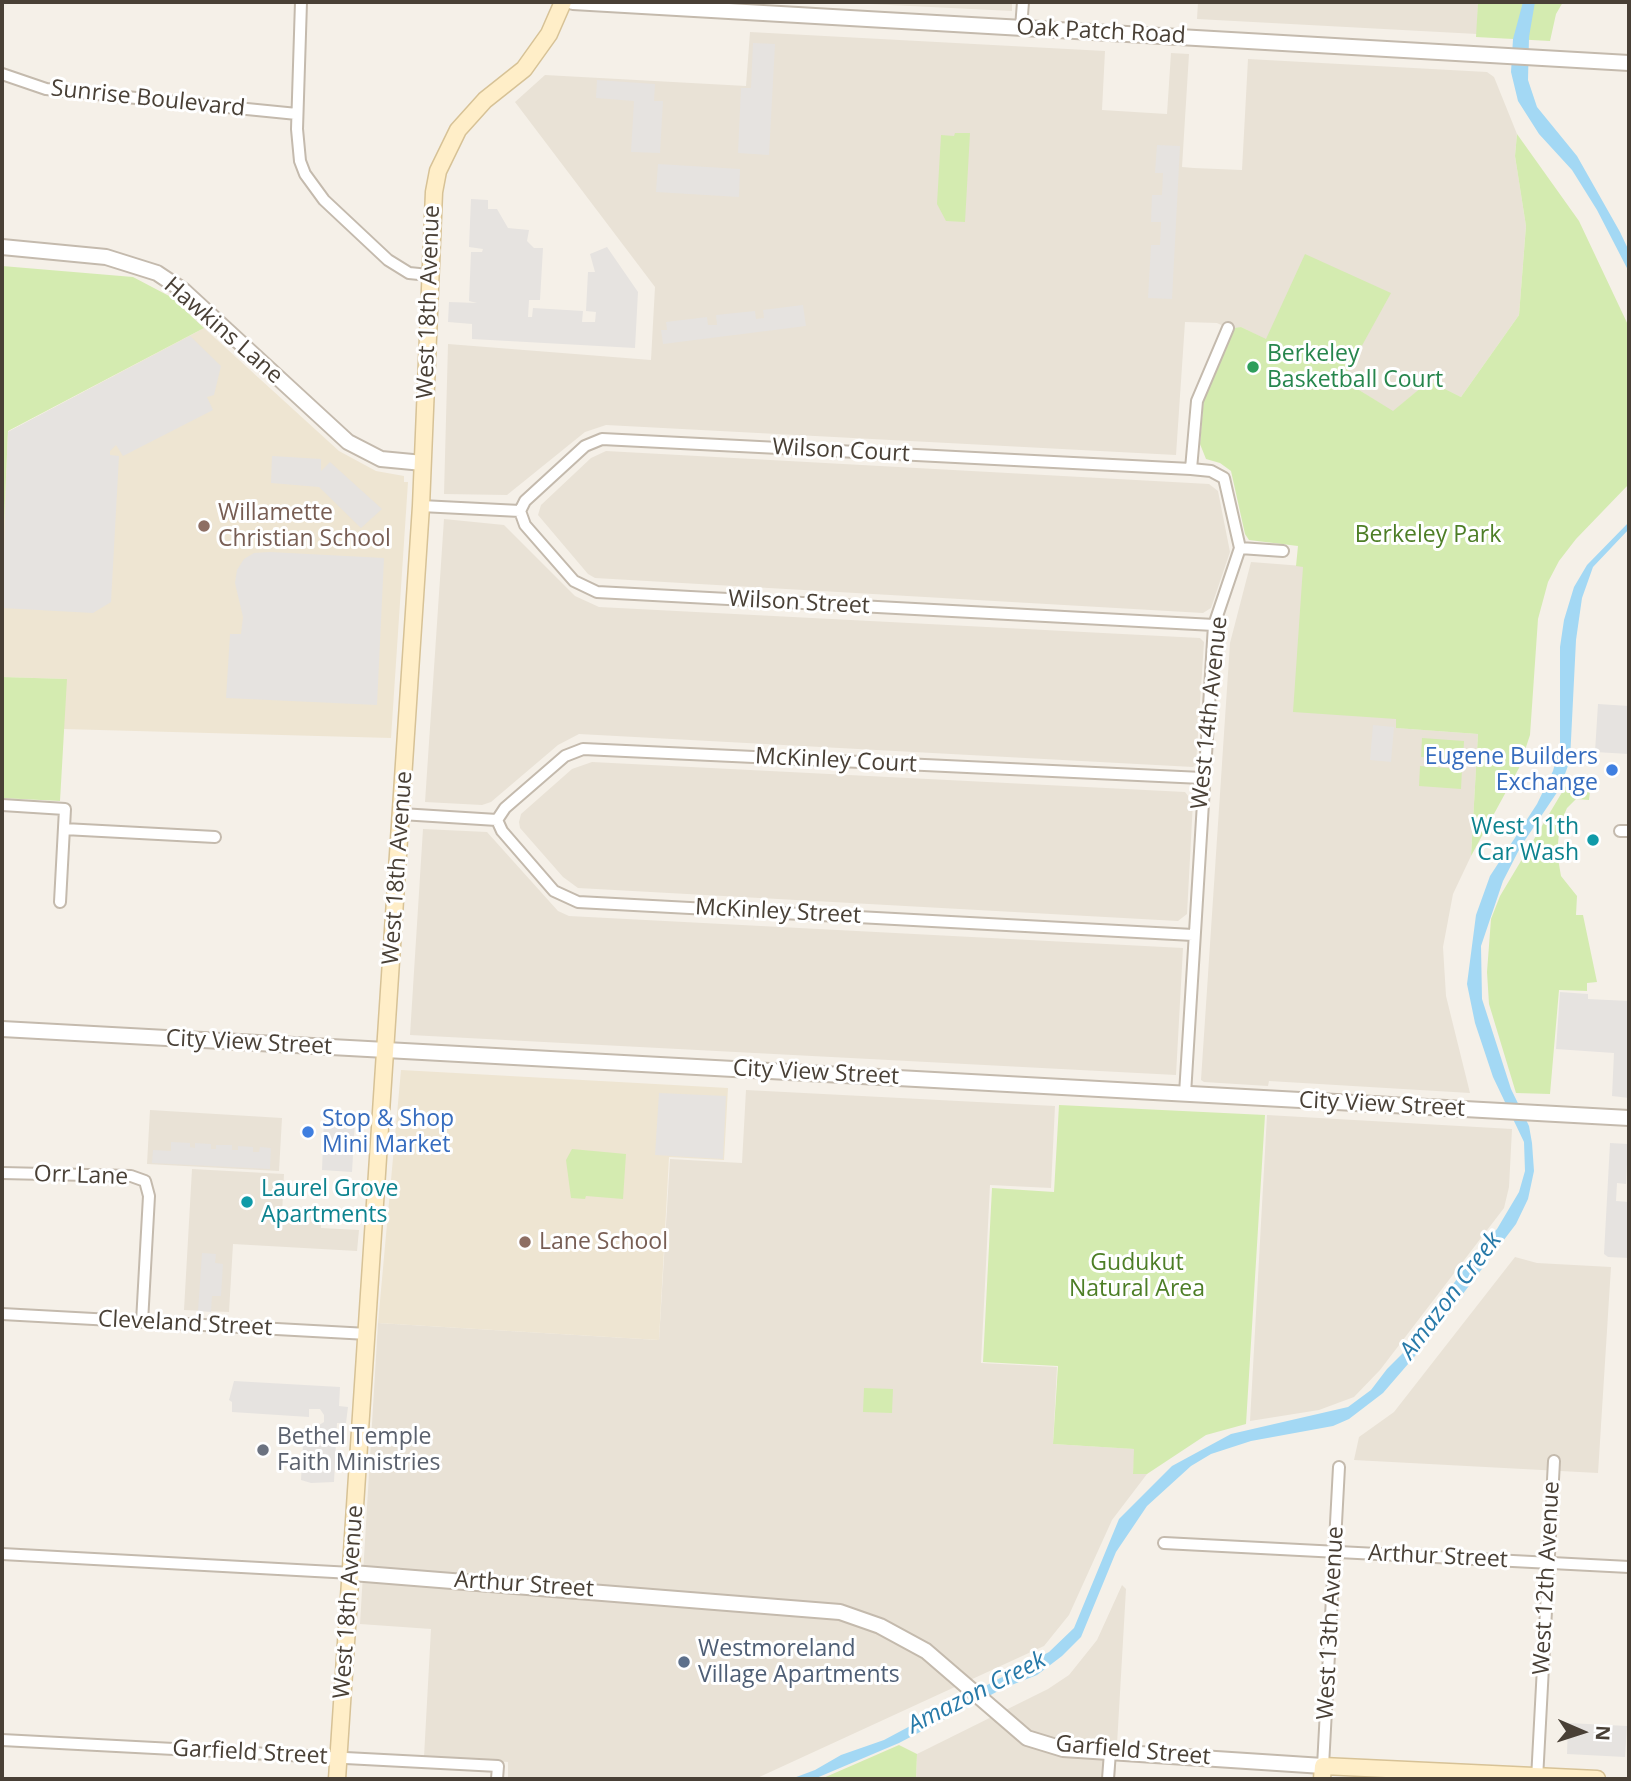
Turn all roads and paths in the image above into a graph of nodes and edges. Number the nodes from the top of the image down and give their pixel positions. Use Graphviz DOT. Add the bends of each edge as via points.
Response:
graph roads {
  1 [pos="301,2"];
  2 [pos="563,2"];
  3 [pos="573,2"];
  4 [pos="1023,2"];
  5 [pos="650,4"];
  6 [pos="1021,28"];
  7 [pos="1629,63"];
  8 [pos="2,74"];
  9 [pos="297,114"];
  10 [pos="2,247"];
  11 [pos="429,275"];
  12 [pos="1228,328"];
  13 [pos="423,463"];
  14 [pos="1191,469"];
  15 [pos="421,506"];
  16 [pos="520,511"];
  17 [pos="1240,548"];
  18 [pos="1283,551"];
  19 [pos="1213,625"];
  20 [pos="1202,778"];
  21 [pos="2,805"];
  22 [pos="401,814"];
  23 [pos="497,820"];
  24 [pos="64,829"];
  25 [pos="215,837"];
  26 [pos="60,902"];
  27 [pos="1193,935"];
  28 [pos="2,1029"];
  29 [pos="387,1051"];
  30 [pos="1185,1094"];
  31 [pos="1629,1118"];
  32 [pos="2,1173"];
  33 [pos="2,1314"];
  34 [pos="142,1322"];
  35 [pos="368,1334"];
  36 [pos="1554,1461"];
  37 [pos="1339,1467"];
  38 [pos="1164,1543"];
  39 [pos="1335,1552"];
  40 [pos="2,1554"];
  41 [pos="1548,1563"];
  42 [pos="1629,1567"];
  43 [pos="352,1573"];
  44 [pos="1009,1725"];
  45 [pos="2,1740"];
  46 [pos="1110,1752"];
  47 [pos="339,1758"];
  48 [pos="1323,1772"];
  49 [pos="1537,1778"];
  50 [pos="337,1779"];
  51 [pos="497,1779"];
  52 [pos="1108,1779"];
  53 [pos="1597,1779"];
  1 -- 9 [label="street"];
  2 -- 11 [label="main road, West 18th Avenue" via="524,69 471,115 448,148 434,192"];
  3 -- 5 [label="street, Oak Patch Road"];
  4 -- 6 [label="street"];
  5 -- 6 [label="street, Oak Patch Road"];
  6 -- 7 [label="street, Oak Patch Road"];
  8 -- 9 [label="street, Sunrise Boulevard" via="46,89"];
  9 -- 11 [label="street" via="300,162 324,200 387,260 409,273"];
  10 -- 13 [label="street, Hawkins Lane" via="106,257 157,273 184,291 348,442 381,459"];
  11 -- 13 [label="main road, West 18th Avenue"];
  12 -- 14 [label="street" via="1197,401"];
  13 -- 15 [label="main road, West 18th Avenue"];
  14 -- 16 [label="street, Wilson Court" via="602,439 585,446 527,499"];
  14 -- 17 [label="street" via="1212,471 1224,478"];
  15 -- 16 [label="street"];
  15 -- 22 [label="main road, West 18th Avenue"];
  16 -- 19 [label="street, Wilson Street" via="525,525 575,581 597,592"];
  17 -- 18 [label="street"];
  17 -- 19 [label="street, West 14th Avenue"];
  19 -- 20 [label="street, West 14th Avenue"];
  20 -- 23 [label="street, McKinley Court" via="583,749 565,756"];
  20 -- 27 [label="street, West 14th Avenue"];
  21 -- 24 [label="street" via="65,808"];
  22 -- 23 [label="street"];
  22 -- 29 [label="main road, West 18th Avenue"];
  23 -- 27 [label="street, McKinley Street" via="554,891 578,902"];
  24 -- 25 [label="street"];
  24 -- 26 [label="street"];
  27 -- 30 [label="street, West 14th Avenue"];
  28 -- 29 [label="street, City View Street"];
  29 -- 30 [label="street, City View Street"];
  29 -- 35 [label="main road, West 18th Avenue"];
  30 -- 31 [label="street, City View Street"];
  32 -- 34 [label="street, Orr Lane" via="131,1176 145,1181 149,1196"];
  33 -- 34 [label="street, Cleveland Street"];
  34 -- 35 [label="street, Cleveland Street"];
  35 -- 43 [label="main road, West 18th Avenue"];
  36 -- 41 [label="street, West 12th Avenue"];
  37 -- 39 [label="street, West 13th Avenue"];
  38 -- 39 [label="street, Arthur Street"];
  39 -- 41 [label="street, Arthur Street"];
  39 -- 48 [label="street, West 13th Avenue"];
  40 -- 43 [label="street, Arthur Street"];
  41 -- 42 [label="street, Arthur Street"];
  41 -- 49 [label="street, West 12th Avenue"];
  43 -- 44 [label="street, Arthur Street" via="840,1612 880,1626 943,1664"];
  43 -- 47 [label="main road, West 18th Avenue"];
  44 -- 46 [label="street, Garfield Street" via="1027,1738 1063,1749"];
  45 -- 47 [label="street, Garfield Street"];
  46 -- 48 [label="street, Garfield Street"];
  46 -- 52 [label="street"];
  47 -- 50 [label="main road, West 18th Avenue"];
  47 -- 51 [label="street, Garfield Street" via="498,1766"];
  48 -- 49 [label="main road, Garfield Street"];
  49 -- 53 [label="main road, Garfield Street"];
}
